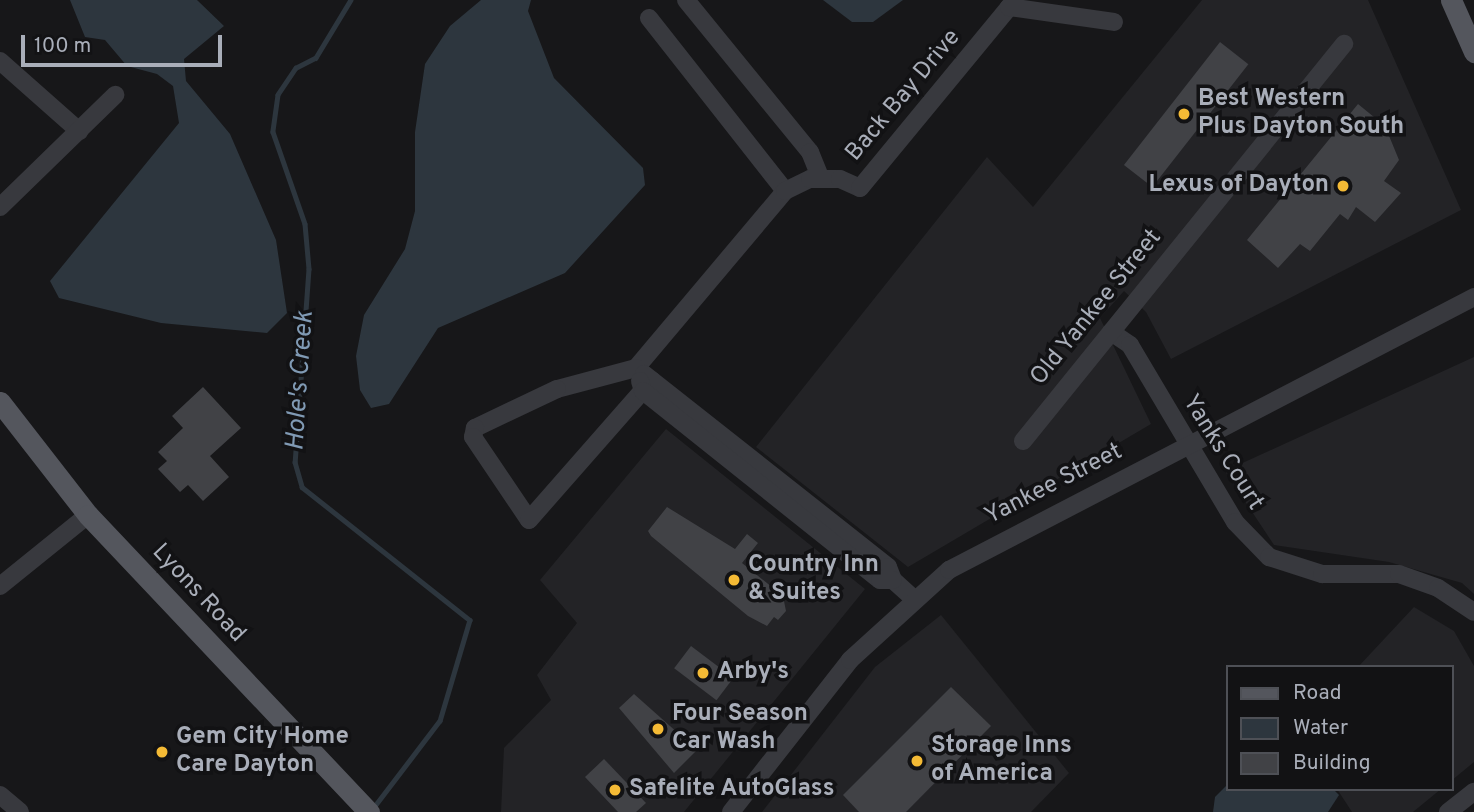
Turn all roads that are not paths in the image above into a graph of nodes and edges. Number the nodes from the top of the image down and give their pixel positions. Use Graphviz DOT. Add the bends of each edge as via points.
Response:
graph roads {
  1 [pos="686,0"];
  2 [pos="1451,0"];
  3 [pos="649,18"];
  4 [pos="1114,22"];
  5 [pos="1344,44"];
  6 [pos="1474,52"];
  7 [pos="2,71"];
  8 [pos="116,95"];
  9 [pos="79,131"];
  10 [pos="821,179"];
  11 [pos="785,191"];
  12 [pos="0,207"];
  13 [pos="1474,297"];
  14 [pos="1111,332"];
  15 [pos="636,368"];
  16 [pos="647,386"];
  17 [pos="0,402"];
  18 [pos="1023,441"];
  19 [pos="1186,446"];
  20 [pos="88,515"];
  21 [pos="0,586"];
  22 [pos="913,598"];
  23 [pos="1474,612"];
  24 [pos="1474,792"];
  25 [pos="0,795"];
  26 [pos="20,812"];
  27 [pos="369,812"];
  28 [pos="731,812"];
  29 [pos="1448,812"];
  1 -- 10 [label="street" via="810,152"];
  2 -- 6 [label="main road"];
  3 -- 11 [label="street"];
  4 -- 10 [label="street, Back Bay Drive" via="1009,7 860,188"];
  5 -- 14 [label="street, Old Yankee Street"];
  7 -- 9 [label="street"];
  8 -- 9 [label="street"];
  9 -- 12 [label="street"];
  10 -- 11 [label="street, Back Bay Drive"];
  11 -- 15 [label="street"];
  13 -- 19 [label="street, Yankee Street"];
  14 -- 18 [label="street, Old Yankee Street"];
  14 -- 19 [label="street, Yanks Court" via="1130,345"];
  15 -- 16 [label="street"];
  15 -- 16 [label="street" via="557,389 475,428 473,437 529,520"];
  16 -- 22 [label="street" via="768,482 888,567 892,580"];
  17 -- 20 [label="main road, Lyons Road"];
  19 -- 22 [label="street, Yankee Street" via="976,551"];
  19 -- 23 [label="street, Yanks Court" via="1235,522 1269,557 1322,574 1399,574 1438,588"];
  20 -- 21 [label="street"];
  20 -- 27 [label="main road, Lyons Road"];
  22 -- 28 [label="street, Yankee Street" via="850,660"];
  24 -- 29 [label="street"];
  25 -- 26 [label="street"];
}
